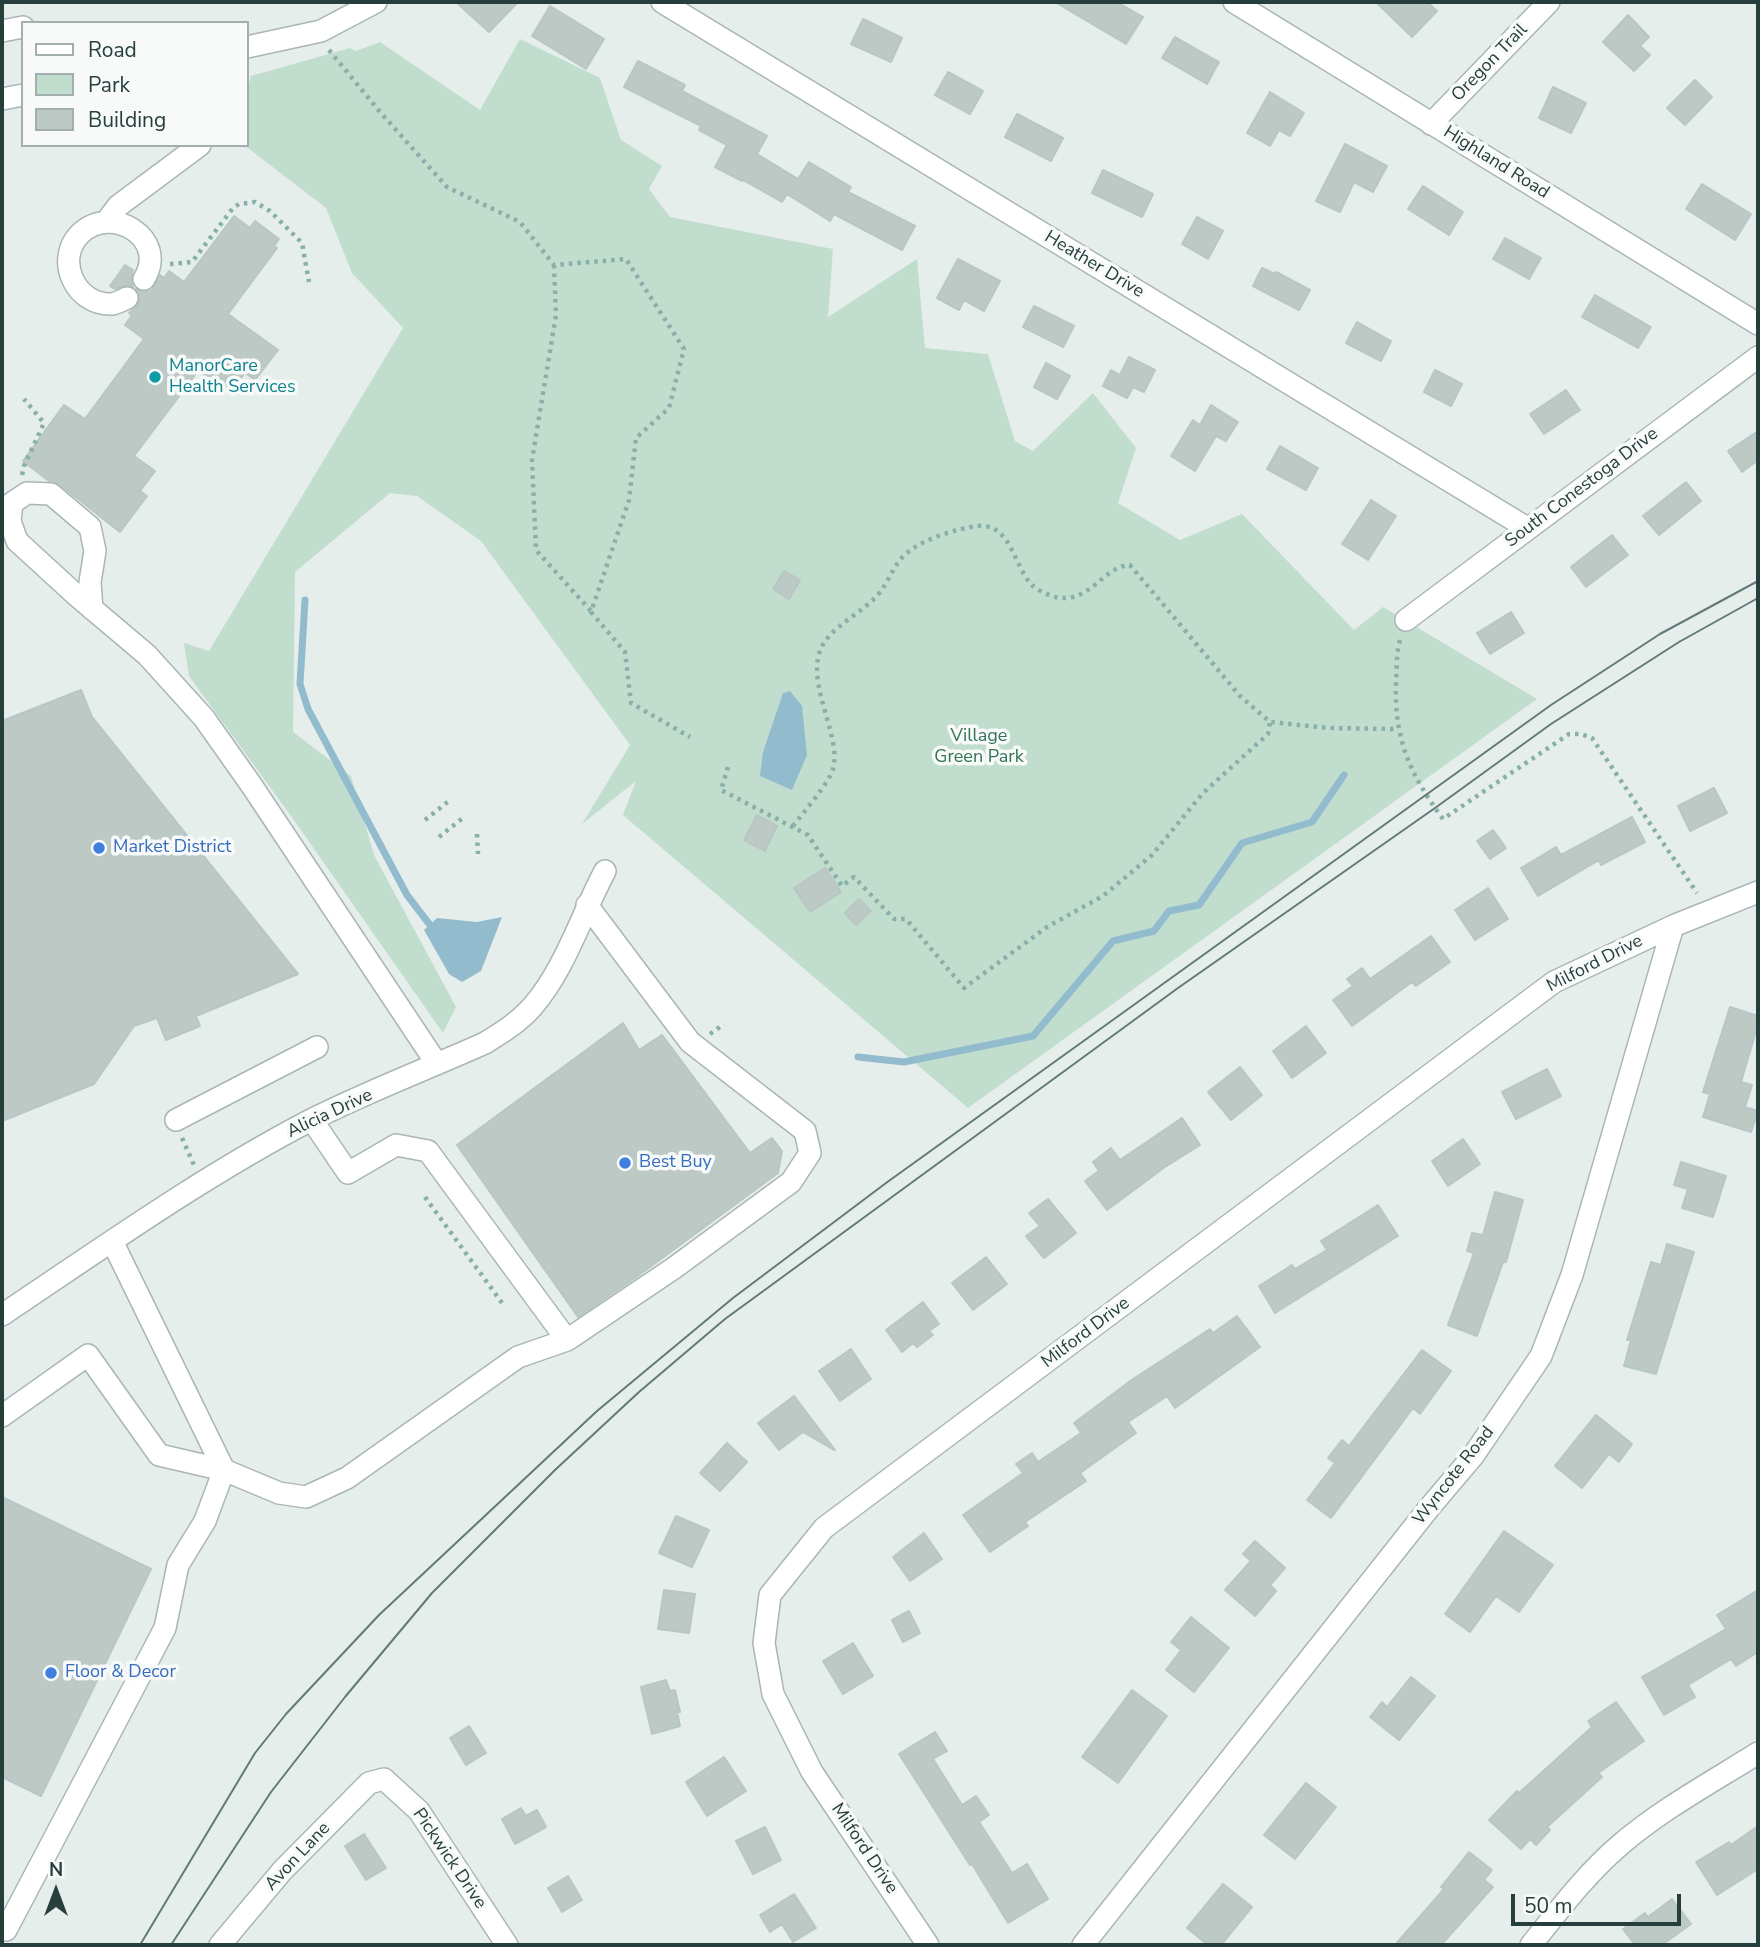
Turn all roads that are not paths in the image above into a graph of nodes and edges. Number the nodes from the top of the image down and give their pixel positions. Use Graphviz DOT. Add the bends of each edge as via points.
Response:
graph roads {
  1 [pos="376,2"];
  2 [pos="662,2"];
  3 [pos="1234,2"];
  4 [pos="1549,2"];
  5 [pos="21,27"];
  6 [pos="2,31"];
  7 [pos="248,47"];
  8 [pos="21,95"];
  9 [pos="2,99"];
  10 [pos="1432,124"];
  11 [pos="197,147"];
  12 [pos="106,222"];
  13 [pos="146,276"];
  14 [pos="127,299"];
  15 [pos="1758,324"];
  16 [pos="1758,357"];
  17 [pos="1527,528"];
  18 [pos="92,609"];
  19 [pos="1406,620"];
  20 [pos="605,870"];
  21 [pos="1758,892"];
  22 [pos="587,905"];
  23 [pos="1673,926"];
  24 [pos="317,1047"];
  25 [pos="438,1064"];
  26 [pos="176,1120"];
  27 [pos="312,1120"];
  28 [pos="111,1241"];
  29 [pos="2,1315"];
  30 [pos="567,1340"];
  31 [pos="2,1416"];
  32 [pos="223,1470"];
  33 [pos="1758,1753"];
  34 [pos="384,1779"];
  35 [pos="2,1928"];
  36 [pos="220,1945"];
  37 [pos="507,1945"];
  38 [pos="928,1945"];
  39 [pos="1083,1945"];
  40 [pos="1531,1945"];
  1 -- 7 [label="street" via="319,32"];
  2 -- 17 [label="street, Heather Drive"];
  3 -- 10 [label="street, Highland Road"];
  4 -- 10 [label="street, Oregon Trail"];
  5 -- 6 [label="street"];
  8 -- 9 [label="street"];
  10 -- 15 [label="street, Highland Road"];
  11 -- 12 [label="street" via="118,206"];
  12 -- 13 [label="street" via="122,223 146,244 151,259"];
  12 -- 14 [label="street" via="78,236 68,266 73,282 97,302 113,304"];
  16 -- 17 [label="street, South Conestoga Drive"];
  17 -- 19 [label="street, South Conestoga Drive"];
  18 -- 18 [label="street" via="17,541 10,521 12,503 27,493 51,494 90,527 95,551"];
  18 -- 25 [label="street" via="147,655 204,719"];
  20 -- 22 [label="street, Alicia Drive"];
  21 -- 23 [label="street, Milford Drive"];
  22 -- 25 [label="street, Alicia Drive" via="556,971 533,1006 507,1030"];
  22 -- 30 [label="street" via="691,1042 805,1131 810,1153 791,1182"];
  23 -- 38 [label="street, Milford Drive" via="1554,982 824,1528 770,1595 764,1643 773,1694 812,1772"];
  23 -- 39 [label="street, Wyncote Road" via="1572,1275 1541,1356 1473,1456"];
  24 -- 26 [label="street"];
  25 -- 27 [label="street, Alicia Drive"];
  27 -- 28 [label="street, Alicia Drive"];
  27 -- 30 [label="street" via="348,1173 396,1145 428,1151"];
  28 -- 29 [label="street, Alicia Drive"];
  28 -- 32 [label="street"];
  30 -- 32 [label="street" via="519,1357 347,1478 306,1497 279,1493"];
  31 -- 32 [label="street" via="88,1355 159,1455"];
  32 -- 35 [label="street" via="205,1521 178,1565 165,1628 6,1930"];
  33 -- 40 [label="street" via="1660,1814 1619,1846"];
  34 -- 36 [label="street, Avon Lane" via="369,1783 282,1871"];
  34 -- 37 [label="street, Pickwick Drive" via="419,1811"];
}
